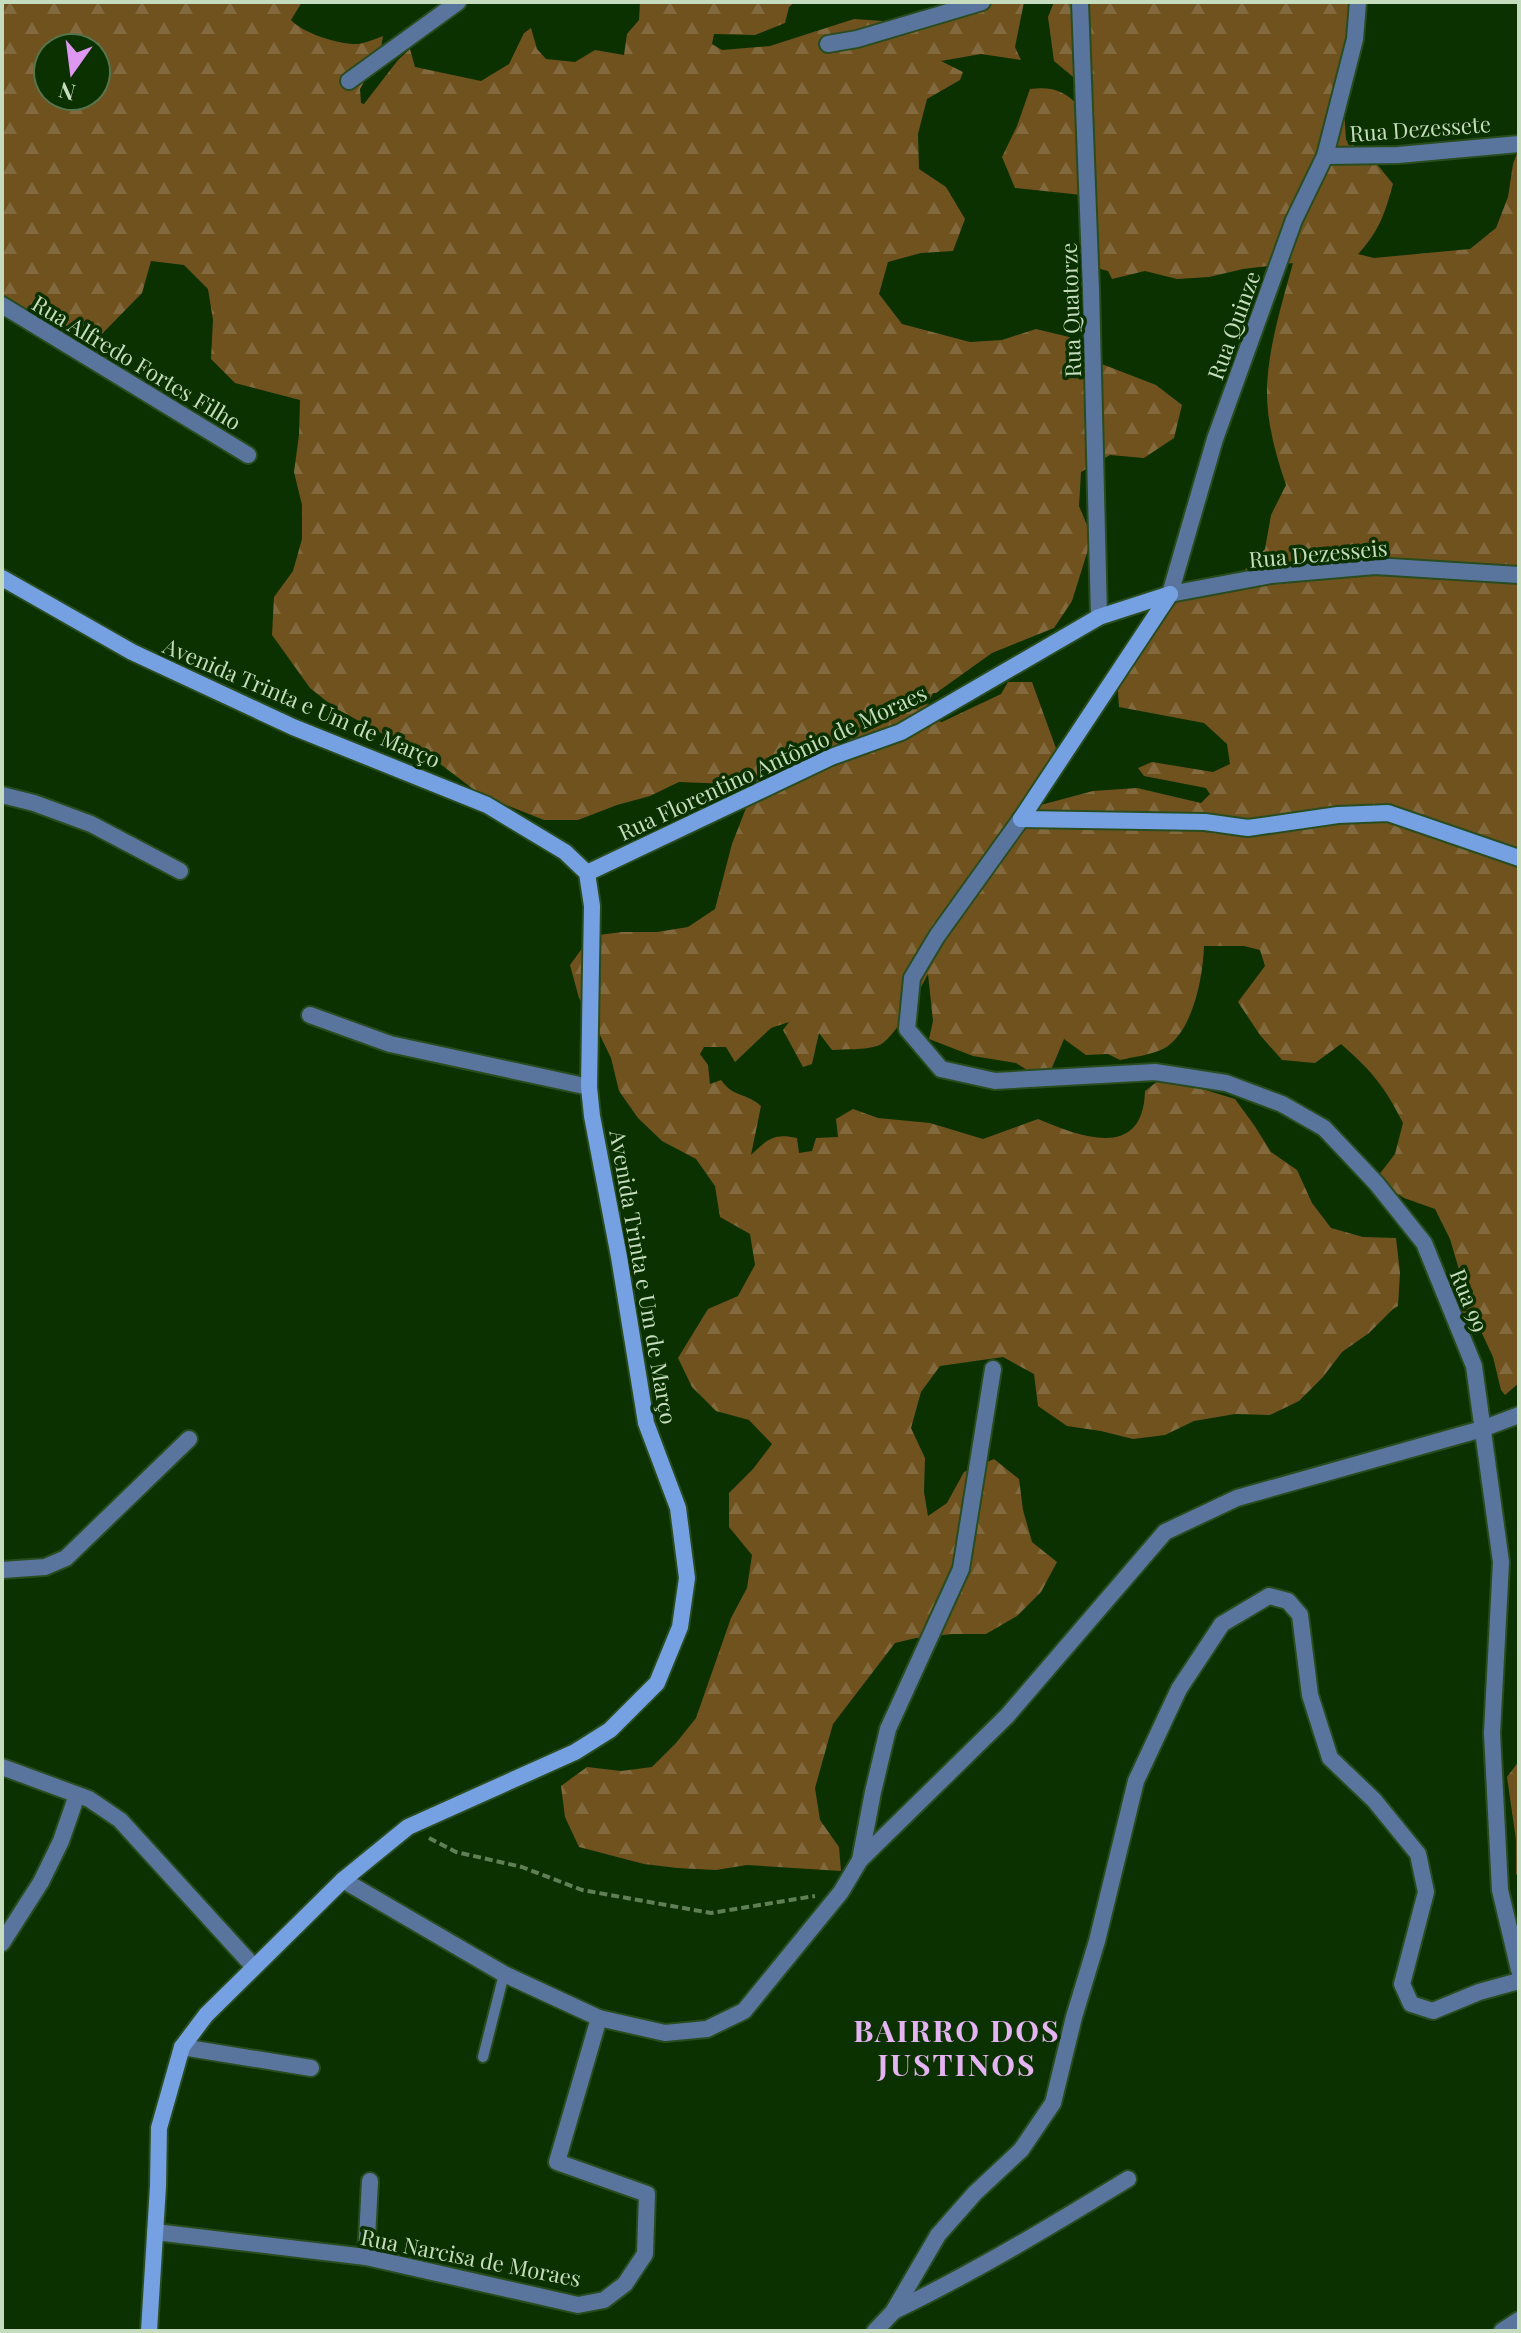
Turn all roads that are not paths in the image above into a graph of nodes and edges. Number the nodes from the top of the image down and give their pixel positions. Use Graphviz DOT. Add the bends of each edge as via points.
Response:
graph roads {
  1 [pos="458,2"];
  2 [pos="982,2"];
  3 [pos="1080,2"];
  4 [pos="1358,2"];
  5 [pos="963,5"];
  6 [pos="828,44"];
  7 [pos="349,81"];
  8 [pos="1519,144"];
  9 [pos="1325,156"];
  10 [pos="2,305"];
  11 [pos="248,455"];
  12 [pos="1519,575"];
  13 [pos="2,578"];
  14 [pos="1170,594"];
  15 [pos="1099,617"];
  16 [pos="2,795"];
  17 [pos="1021,819"];
  18 [pos="1519,858"];
  19 [pos="180,871"];
  20 [pos="587,873"];
  21 [pos="310,1015"];
  22 [pos="589,1087"];
  23 [pos="993,1369"];
  24 [pos="1519,1415"];
  25 [pos="1482,1429"];
  26 [pos="189,1439"];
  27 [pos="2,1570"];
  28 [pos="2,1767"];
  29 [pos="77,1795"];
  30 [pos="860,1860"];
  31 [pos="343,1880"];
  32 [pos="2,1943"];
  33 [pos="254,1967"];
  34 [pos="1519,1970"];
  35 [pos="504,1974"];
  36 [pos="1519,1981"];
  37 [pos="599,2018"];
  38 [pos="182,2047"];
  39 [pos="483,2057"];
  40 [pos="311,2068"];
  41 [pos="1128,2179"];
  42 [pos="370,2181"];
  43 [pos="155,2232"];
  44 [pos="366,2257"];
  45 [pos="893,2312"];
  46 [pos="1519,2320"];
  47 [pos="149,2331"];
  48 [pos="875,2331"];
  49 [pos="1502,2331"];
  1 -- 7 [label="street"];
  2 -- 5 [label="street"];
  3 -- 15 [label="street, Rua Quatorze"];
  4 -- 9 [label="street, Rua Quinze" via="1355,39"];
  5 -- 6 [label="street"];
  8 -- 9 [label="street, Rua Dezessete"];
  9 -- 14 [label="street, Rua Quinze" via="1294,220 1215,439"];
  10 -- 11 [label="street, Rua Alfredo Fortes Filho"];
  12 -- 14 [label="street, Rua Dezesseis" via="1375,566 1271,575"];
  13 -- 20 [label="street, Avenida Trinta e Um de Março" via="132,652 293,727 487,805 565,852"];
  14 -- 15 [label="street"];
  14 -- 17 [label="street"];
  15 -- 20 [label="street, Rua Florentino Antônio de Moraes" via="901,732 831,757"];
  16 -- 19 [label="street" via="91,824"];
  17 -- 18 [label="street" via="1205,822 1248,828 1388,813"];
  17 -- 25 [label="street, Rua 99" via="912,978 907,1029 941,1069 995,1081 1155,1072 1226,1083 1282,1104 1324,1128 1424,1243 1474,1366"];
  20 -- 22 [label="street, Avenida Trinta e Um de Março" via="592,906"];
  21 -- 22 [label="street" via="390,1044"];
  22 -- 31 [label="street, Avenida Trinta e Um de Março" via="646,1423 678,1508 687,1578 680,1627 657,1683 610,1730 563,1758 408,1827"];
  23 -- 30 [label="street" via="961,1569 888,1729"];
  24 -- 25 [label="street"];
  25 -- 30 [label="street" via="1237,1498 1165,1532 1007,1716"];
  25 -- 34 [label="street, Rua 99" via="1501,1562 1492,1733 1500,1890"];
  26 -- 27 [label="street" via="66,1558 45,1567"];
  28 -- 29 [label="street"];
  29 -- 32 [label="street" via="41,1882"];
  29 -- 33 [label="street" via="120,1820"];
  30 -- 37 [label="street" via="841,1892 744,2011 707,2029 665,2033"];
  31 -- 33 [label="street, Avenida Trinta e Um de Março"];
  31 -- 35 [label="street"];
  33 -- 38 [label="street, Avenida Trinta e Um de Março"];
  35 -- 37 [label="street"];
  35 -- 39 [label="lane"];
  36 -- 45 [label="street" via="1433,2011 1411,2004 1402,1984 1426,1892 1418,1854 1374,1800 1330,1758 1310,1695 1300,1615 1288,1601 1269,1596 1222,1624 1179,1689 1136,1781 1053,2103 1021,2150 938,2235"];
  37 -- 44 [label="street, Rua Narcisa de Moraes" via="557,2162 647,2194 645,2254 625,2284 604,2300 578,2305"];
  38 -- 40 [label="street"];
  38 -- 43 [label="street, Avenida Trinta e Um de Março" via="159,2128"];
  41 -- 45 [label="street" via="1006,2253"];
  42 -- 44 [label="street"];
  43 -- 44 [label="street, Rua Narcisa de Moraes"];
  43 -- 47 [label="street, Avenida Trinta e Um de Março"];
  45 -- 48 [label="street"];
  46 -- 49 [label="street"];
}
